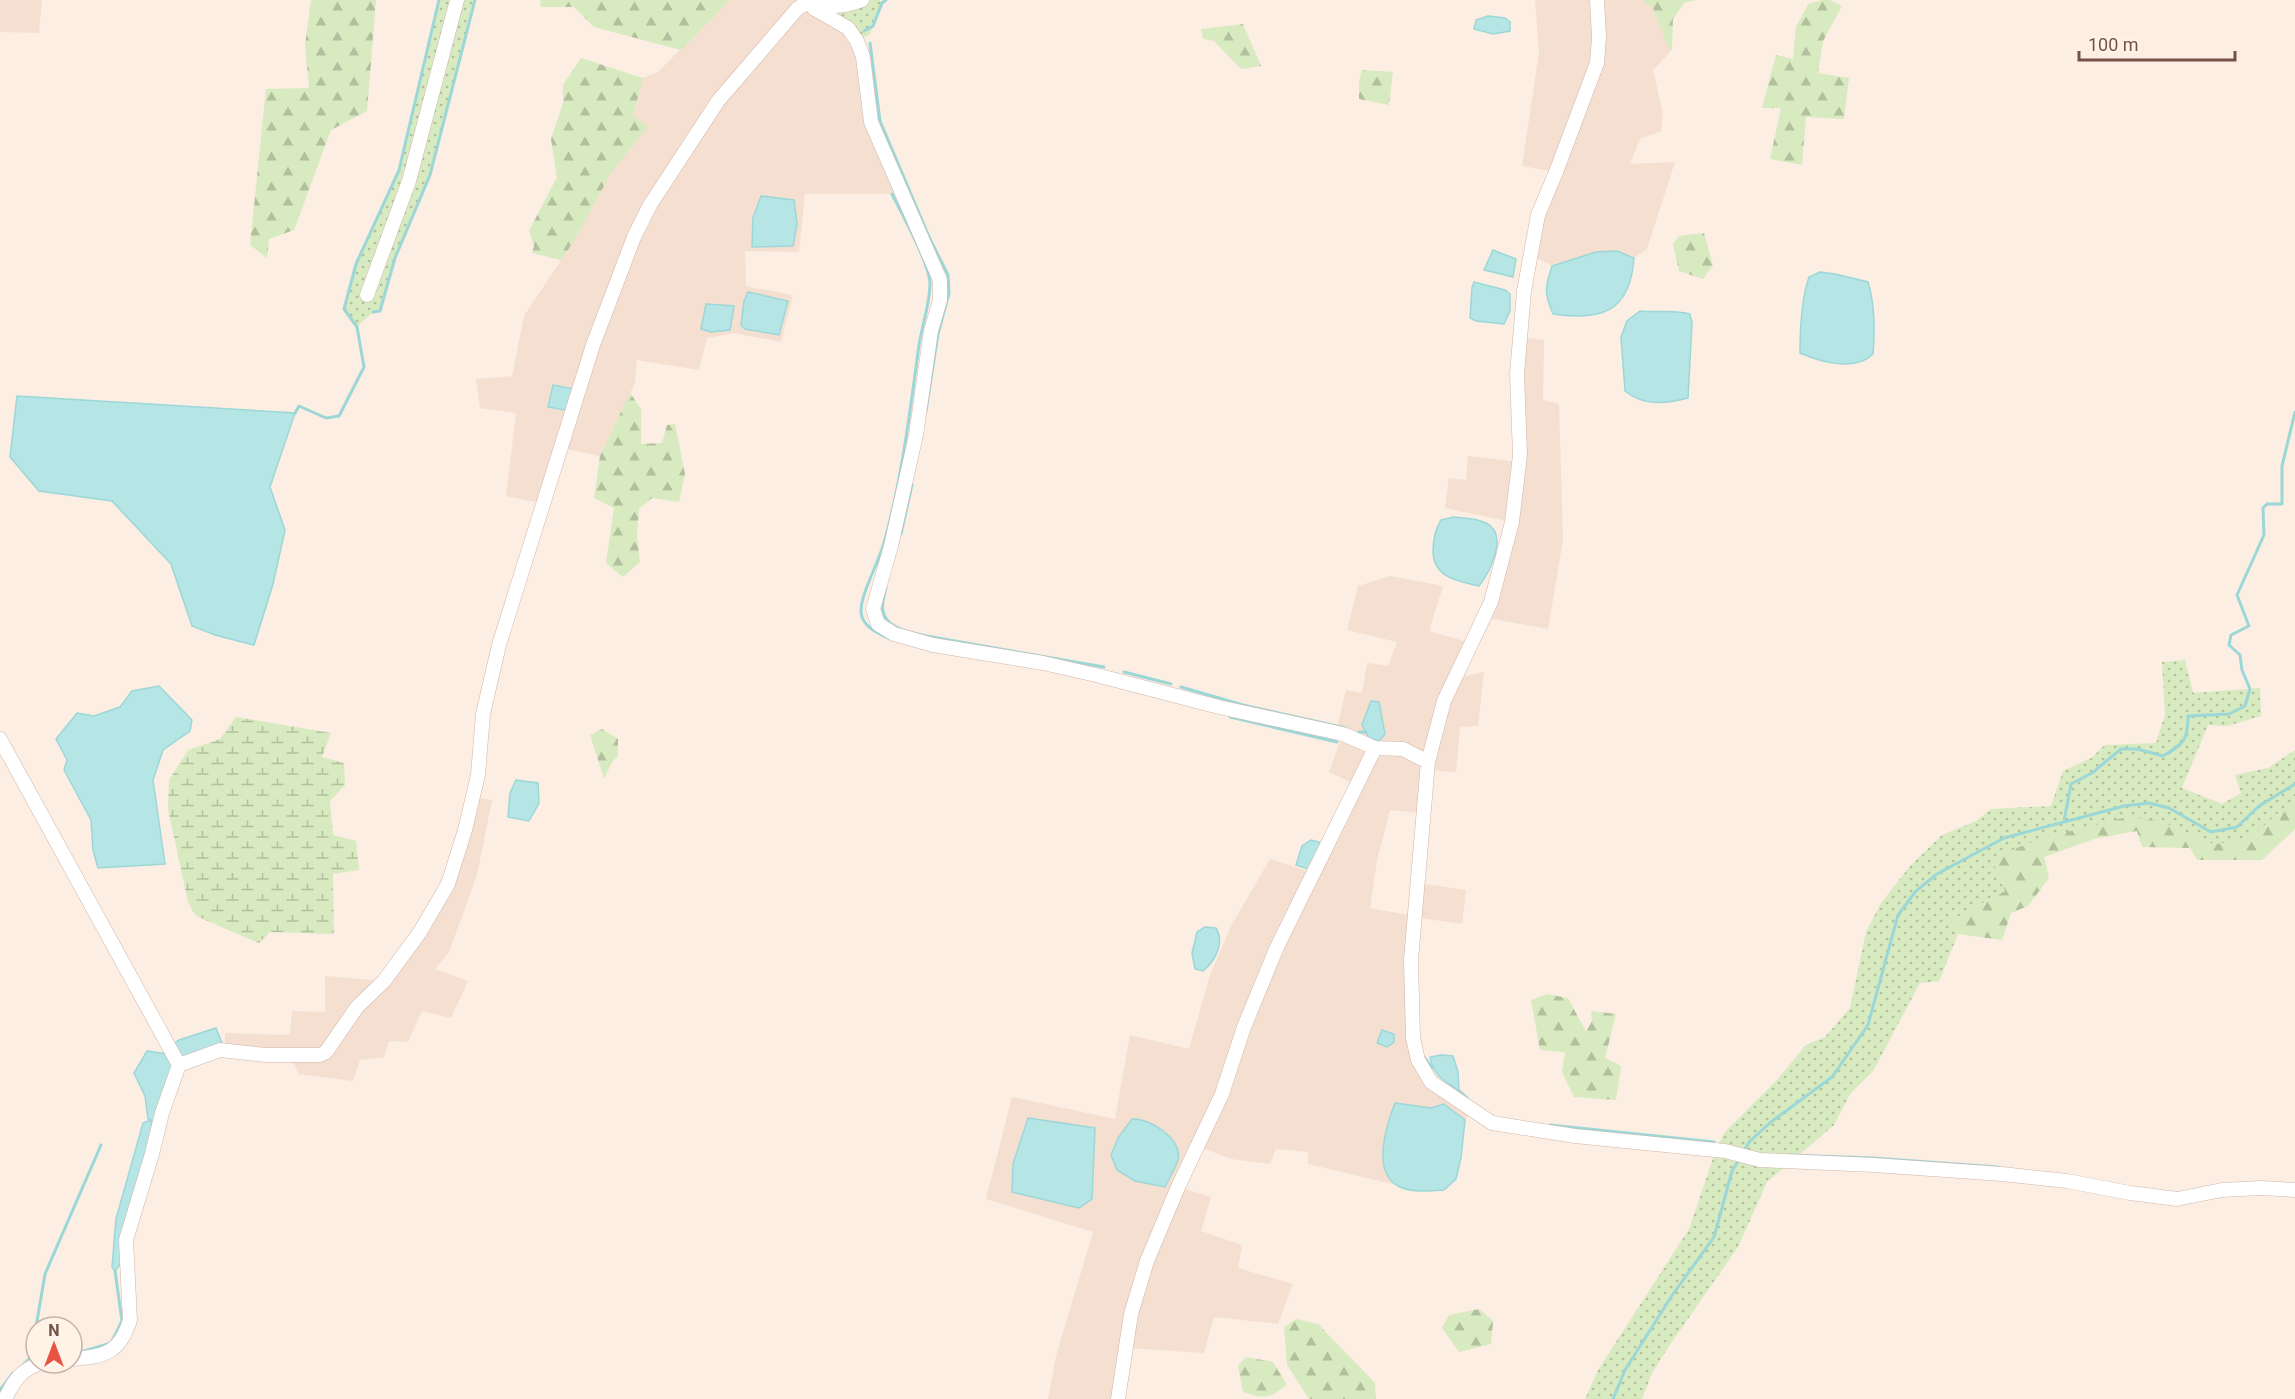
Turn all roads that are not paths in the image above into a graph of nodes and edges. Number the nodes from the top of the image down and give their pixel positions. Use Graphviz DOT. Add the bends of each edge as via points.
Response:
graph roads {
  1 [pos="457,0"];
  2 [pos="862,0"];
  3 [pos="1597,0"];
  4 [pos="802,2"];
  5 [pos="367,296"];
  6 [pos="0,739"];
  7 [pos="1375,748"];
  8 [pos="1428,762"];
  9 [pos="179,1065"];
  10 [pos="2295,1190"];
  11 [pos="84,1358"];
  12 [pos="24,1370"];
  13 [pos="5,1399"];
  14 [pos="1118,1399"];
  1 -- 5 [label="street" via="409,181"];
  2 -- 4 [label="street" via="840,7"];
  3 -- 8 [label="street" via="1597,63 1538,215 1524,291 1517,374 1520,454 1512,522 1491,602 1444,701"];
  4 -- 7 [label="street" via="848,28 857,41 863,57 871,122 940,280 940,300 931,331 916,435 873,609 878,624 894,634 933,645 1043,663 1146,687 1343,734"];
  4 -- 9 [label="street" via="718,101 650,205 634,237 593,345 499,645 483,714 478,775 465,830 448,884 432,912 327,1052 266,1055 220,1050"];
  6 -- 9 [label="street"];
  7 -- 8 [label="street" via="1403,749"];
  7 -- 14 [label="street" via="1277,947 1222,1094 1147,1261 1131,1314"];
  8 -- 10 [label="street" via="1411,960 1413,1038 1418,1060 1431,1082 1492,1123 1575,1136 1725,1151 1760,1160 2002,1174 2177,1199 2222,1190"];
  9 -- 11 [label="street" via="126,1240 130,1320 126,1333 116,1348"];
  12 -- 13 [label="street"];
}
